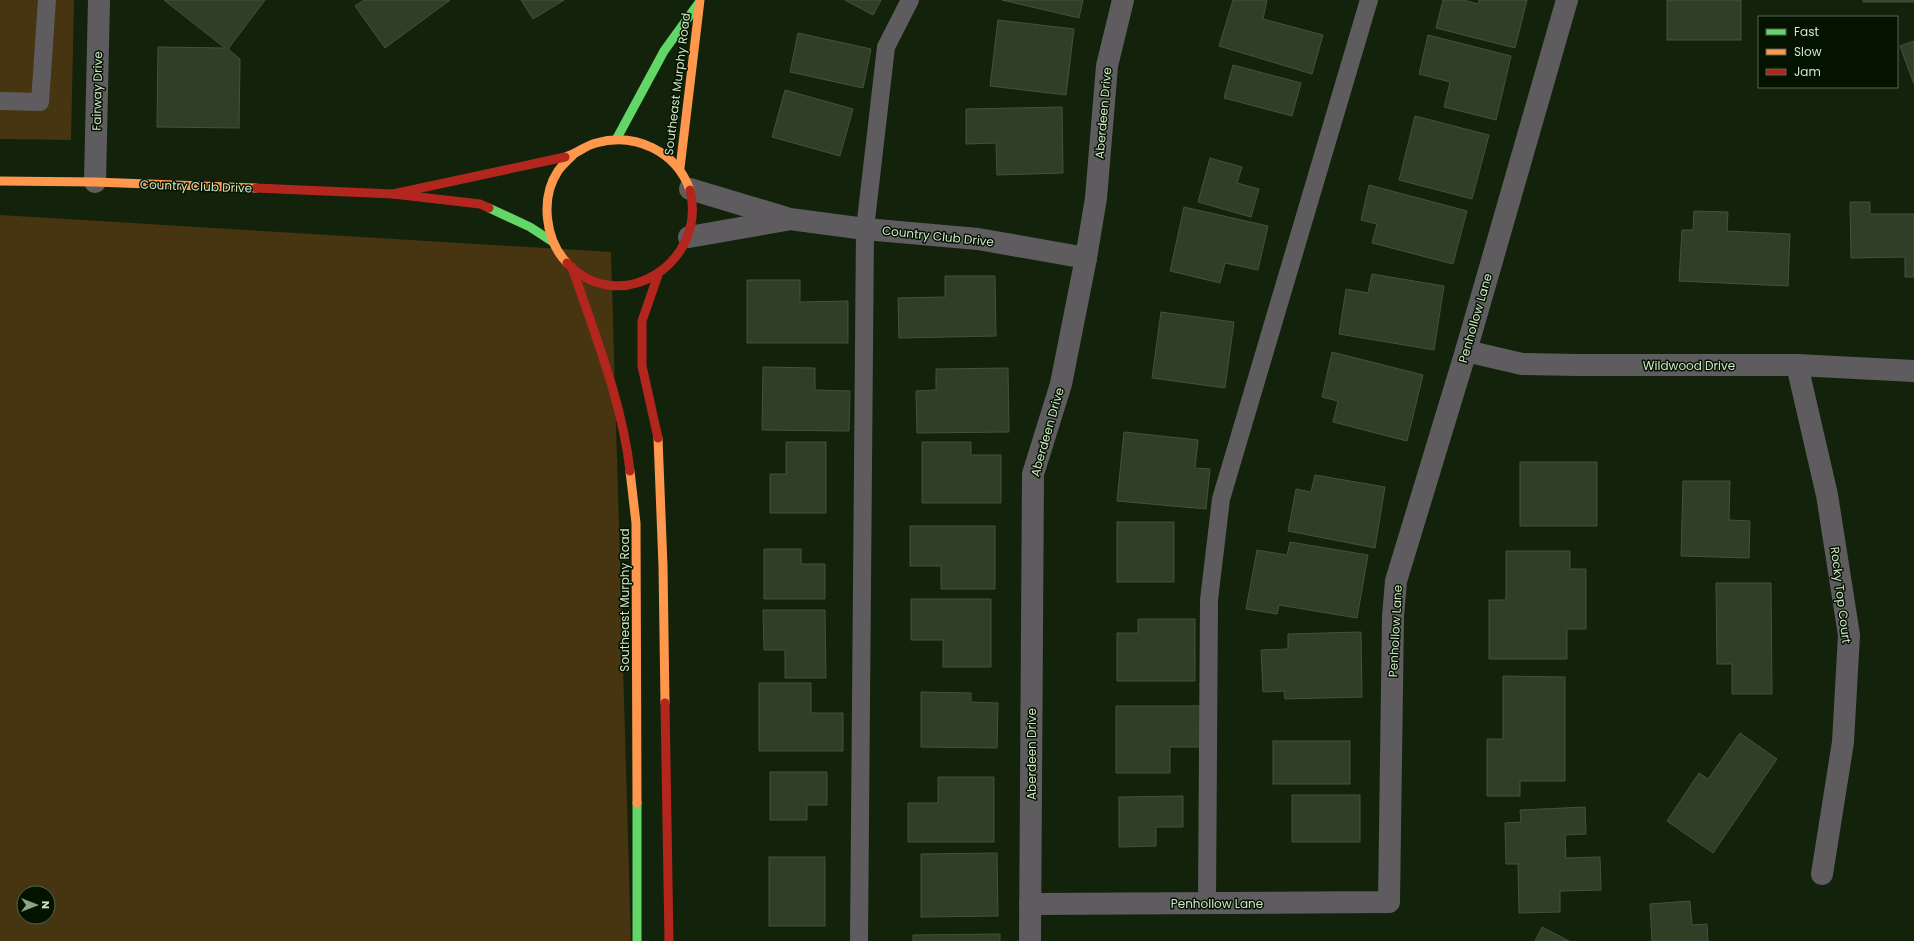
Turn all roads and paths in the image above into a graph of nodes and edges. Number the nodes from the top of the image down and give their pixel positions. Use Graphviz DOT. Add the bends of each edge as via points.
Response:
graph roads {
  1 [pos="47,0"];
  2 [pos="99,0"];
  3 [pos="910,0"];
  4 [pos="1123,0"];
  5 [pos="1369,0"];
  6 [pos="1567,0"];
  7 [pos="700,1"];
  8 [pos="0,101"];
  9 [pos="617,138"];
  10 [pos="573,155"];
  11 [pos="680,168"];
  12 [pos="0,181"];
  13 [pos="95,182"];
  14 [pos="690,189"];
  15 [pos="393,194"];
  16 [pos="790,219"];
  17 [pos="865,229"];
  18 [pos="689,237"];
  19 [pos="553,242"];
  20 [pos="1086,258"];
  21 [pos="572,268"];
  22 [pos="658,275"];
  23 [pos="1466,351"];
  24 [pos="1797,366"];
  25 [pos="1914,371"];
  26 [pos="1822,874"];
  27 [pos="1207,903"];
  28 [pos="1030,904"];
  29 [pos="637,941"];
  30 [pos="669,941"];
  31 [pos="859,941"];
  32 [pos="1030,941"];
  1 -- 8 [label="lane" via="40,102"];
  2 -- 13 [label="street, Fairway Drive"];
  3 -- 17 [label="lane" via="886,47"];
  4 -- 20 [label="street, Aberdeen Drive" via="1107,66 1096,198"];
  5 -- 27 [label="lane" via="1221,499 1209,600"];
  6 -- 23 [label="street, Penhollow Lane"];
  7 -- 9 [label="main road, Southeast Murphy Road" via="664,50"];
  7 -- 11 [label="main road, Southeast Murphy Road"];
  9 -- 10 [label="main road" via="594,143"];
  9 -- 11 [label="main road" via="641,141 662,152"];
  10 -- 15 [label="main road, Country Club Drive"];
  10 -- 19 [label="main road" via="558,172 548,194 546,218"];
  11 -- 14 [label="main road"];
  12 -- 13 [label="main road, Country Club Drive"];
  13 -- 15 [label="main road, Country Club Drive"];
  14 -- 16 [label="street, Country Club Drive"];
  14 -- 18 [label="main road" via="694,213"];
  15 -- 19 [label="main road, Country Club Drive" via="480,204"];
  16 -- 17 [label="street, Country Club Drive"];
  16 -- 18 [label="street, Country Club Drive"];
  17 -- 20 [label="street, Country Club Drive" via="978,239"];
  17 -- 31 [label="lane"];
  18 -- 22 [label="main road" via="677,259"];
  19 -- 21 [label="main road"];
  20 -- 28 [label="street, Aberdeen Drive" via="1061,384 1033,474"];
  21 -- 22 [label="main road" via="586,278 610,285 635,284"];
  21 -- 29 [label="main road, Southeast Murphy Road" via="611,385 628,454 636,523"];
  22 -- 30 [label="main road" via="642,321 642,366 659,444 664,566"];
  23 -- 24 [label="street, Wildwood Drive" via="1522,364"];
  23 -- 27 [label="street, Penhollow Lane" via="1396,581 1393,616 1389,902"];
  24 -- 25 [label="street, Wildwood Drive"];
  24 -- 26 [label="street, Rocky Top Court" via="1827,495 1849,635 1843,742"];
  27 -- 28 [label="street, Penhollow Lane"];
  28 -- 32 [label="street, Aberdeen Drive"];
}
